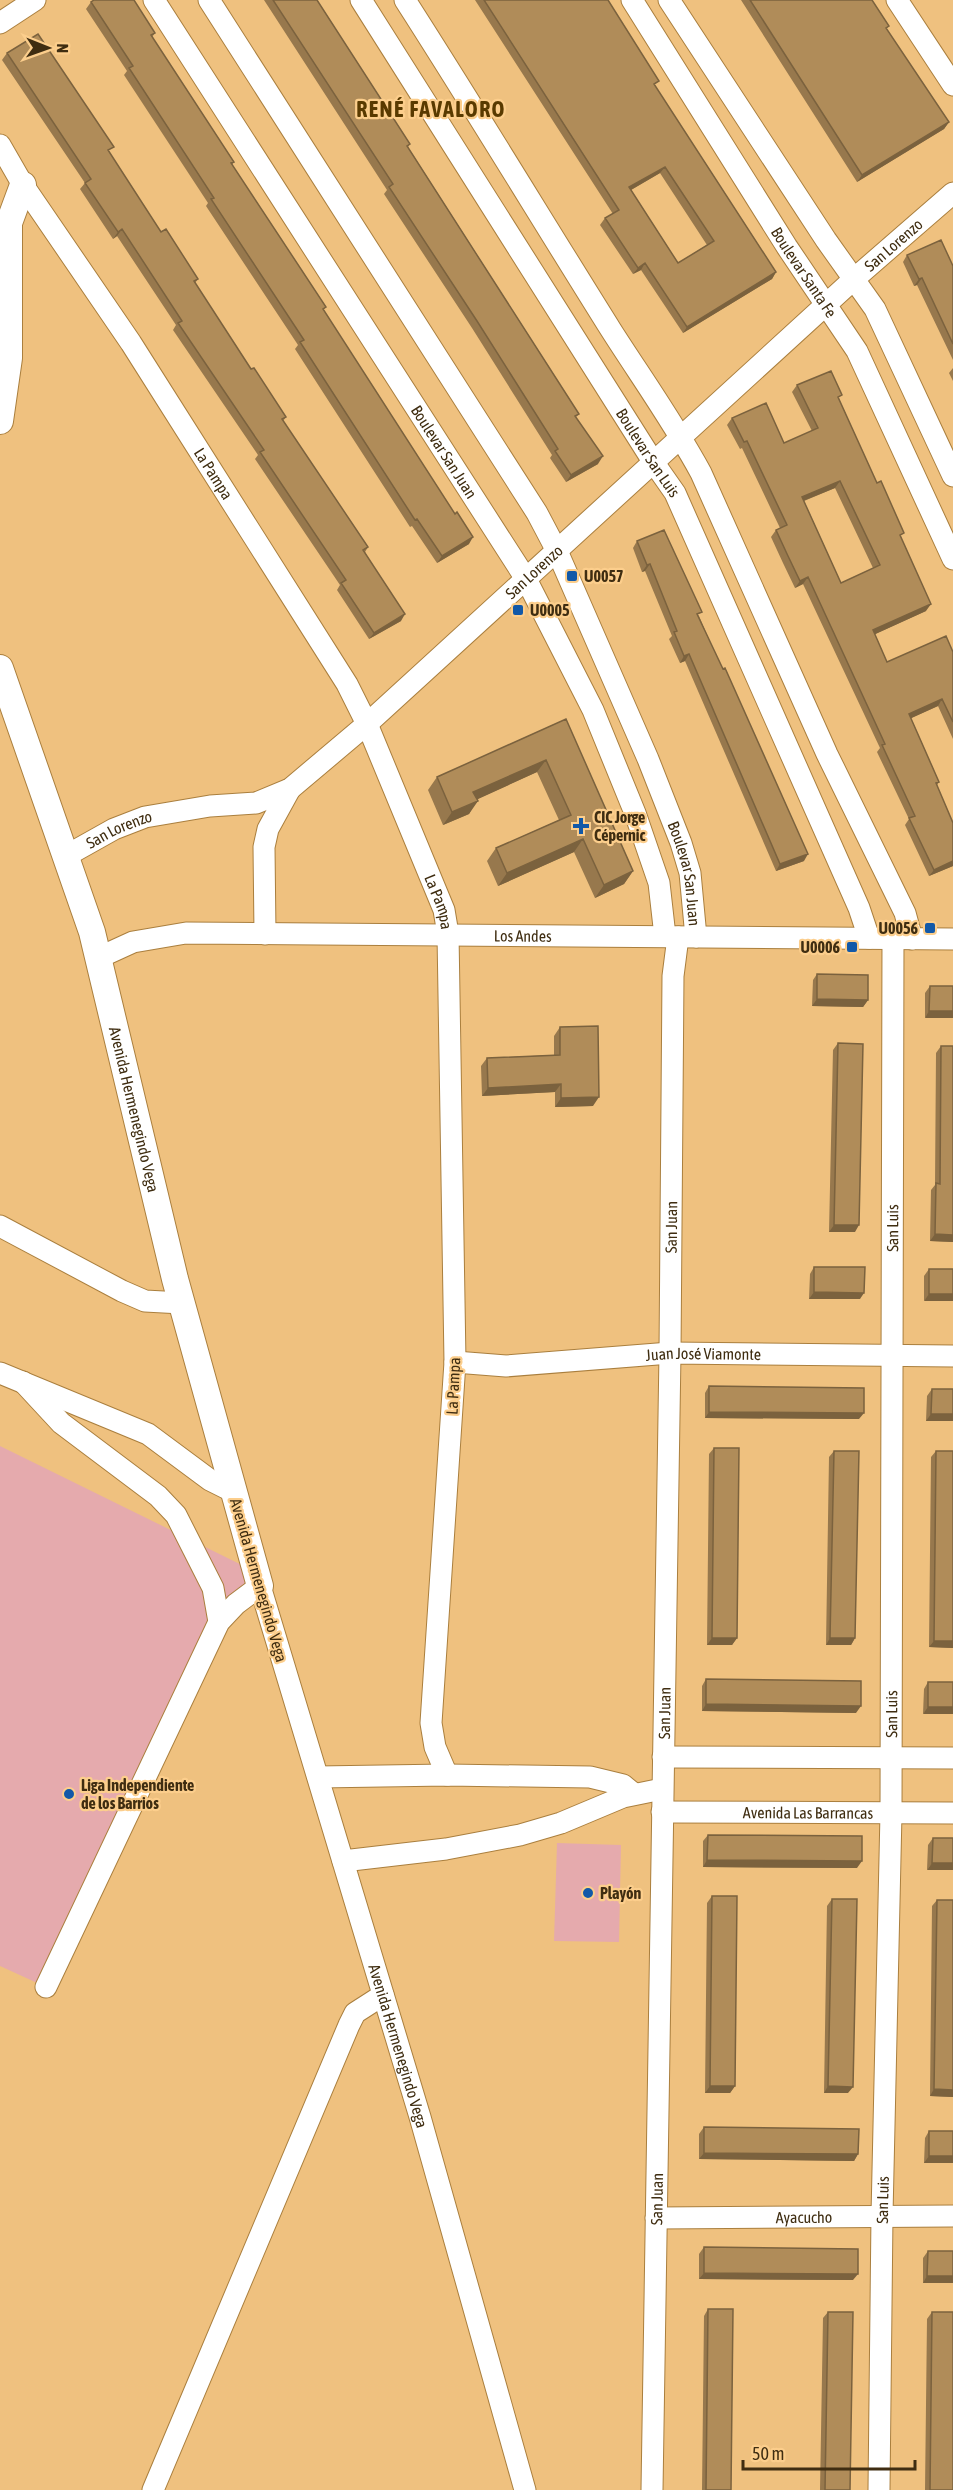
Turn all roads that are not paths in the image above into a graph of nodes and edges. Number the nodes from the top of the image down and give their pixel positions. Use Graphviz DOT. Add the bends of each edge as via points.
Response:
graph roads {
  1 [pos="35,0"];
  2 [pos="154,0"];
  3 [pos="209,0"];
  4 [pos="361,0"];
  5 [pos="405,0"];
  6 [pos="632,0"];
  7 [pos="669,0"];
  8 [pos="897,0"];
  9 [pos="0,23"];
  10 [pos="953,85"];
  11 [pos="0,146"];
  12 [pos="23,185"];
  13 [pos="953,193"];
  14 [pos="854,279"];
  15 [pos="826,305"];
  16 [pos="0,421"];
  17 [pos="682,436"];
  18 [pos="654,463"];
  19 [pos="953,476"];
  20 [pos="557,551"];
  21 [pos="953,559"];
  22 [pos="526,579"];
  23 [pos="0,668"];
  24 [pos="367,724"];
  25 [pos="290,789"];
  26 [pos="64,857"];
  27 [pos="265,934"];
  28 [pos="448,934"];
  29 [pos="680,937"];
  30 [pos="869,938"];
  31 [pos="903,938"];
  32 [pos="953,939"];
  33 [pos="98,958"];
  34 [pos="0,1226"];
  35 [pos="182,1303"];
  36 [pos="670,1353"];
  37 [pos="893,1356"];
  38 [pos="953,1356"];
  39 [pos="455,1362"];
  40 [pos="0,1373"];
  41 [pos="23,1382"];
  42 [pos="234,1492"];
  43 [pos="260,1586"];
  44 [pos="219,1622"];
  45 [pos="663,1756"];
  46 [pos="891,1758"];
  47 [pos="953,1758"];
  48 [pos="447,1775"];
  49 [pos="318,1777"];
  50 [pos="662,1789"];
  51 [pos="634,1794"];
  52 [pos="662,1812"];
  53 [pos="891,1813"];
  54 [pos="953,1814"];
  55 [pos="344,1861"];
  56 [pos="46,1987"];
  57 [pos="383,1995"];
  58 [pos="882,2215"];
  59 [pos="953,2216"];
  60 [pos="656,2218"];
  61 [pos="153,2490"];
  62 [pos="525,2490"];
  63 [pos="652,2490"];
  64 [pos="879,2490"];
  1 -- 9 [label="street"];
  2 -- 22 [label="street, Boulevar San Juan"];
  3 -- 20 [label="street, Boulevar San Juan" via="537,513"];
  4 -- 18 [label="street, Boulevar San Luis"];
  5 -- 17 [label="street, Boulevar San Luis" via="611,330"];
  6 -- 15 [label="street, Boulevar Santa Fe"];
  7 -- 14 [label="street"];
  8 -- 10 [label="street"];
  11 -- 12 [label="street, La Pampa"];
  12 -- 16 [label="street" via="9,223 9,358"];
  12 -- 24 [label="street, La Pampa" via="131,344 347,684"];
  13 -- 14 [label="street, San Lorenzo"];
  14 -- 15 [label="street, San Lorenzo"];
  14 -- 19 [label="street" via="875,309"];
  15 -- 17 [label="street, San Lorenzo"];
  15 -- 21 [label="street, Boulevar Santa Fe" via="857,351"];
  17 -- 18 [label="street, San Lorenzo"];
  17 -- 31 [label="street, Boulevar San Luis" via="827,754 905,913"];
  18 -- 20 [label="street, San Lorenzo"];
  18 -- 30 [label="street, Boulevar San Luis" via="675,493"];
  20 -- 22 [label="street, San Lorenzo"];
  20 -- 29 [label="street, Boulevar San Juan" via="681,843 690,873"];
  22 -- 24 [label="street, San Lorenzo"];
  22 -- 29 [label="street, Boulevar San Juan" via="593,710"];
  23 -- 26 [label="street, Avenida Hermenegindo Vega"];
  24 -- 25 [label="street, San Lorenzo"];
  24 -- 28 [label="street, La Pampa" via="444,910"];
  25 -- 26 [label="street, San Lorenzo" via="256,803 145,817"];
  25 -- 27 [label="street" via="268,829 264,847"];
  26 -- 33 [label="street, Avenida Hermenegindo Vega"];
  27 -- 28 [label="street, Los Andes"];
  27 -- 33 [label="street, Los Andes" via="186,933 133,942"];
  28 -- 29 [label="street, Los Andes"];
  28 -- 39 [label="street, La Pampa"];
  29 -- 30 [label="street, Los Andes"];
  29 -- 36 [label="street, San Juan" via="673,976"];
  30 -- 31 [label="street, Los Andes"];
  31 -- 32 [label="street, Los Andes"];
  31 -- 37 [label="street, San Luis"];
  33 -- 35 [label="street, Avenida Hermenegindo Vega"];
  34 -- 35 [label="street" via="122,1292 145,1301"];
  35 -- 42 [label="street, Avenida Hermenegindo Vega"];
  36 -- 37 [label="street, Juan José Viamonte"];
  36 -- 39 [label="street, Juan José Viamonte" via="506,1366"];
  36 -- 45 [label="street, San Juan"];
  37 -- 38 [label="street, Juan José Viamonte"];
  37 -- 46 [label="street, San Luis"];
  39 -- 48 [label="street, La Pampa" via="431,1723 435,1747"];
  40 -- 41 [label="street"];
  41 -- 42 [label="street" via="148,1434 210,1480"];
  41 -- 44 [label="street" via="61,1423 158,1496 176,1515 213,1588"];
  42 -- 43 [label="street, Avenida Hermenegindo Vega"];
  43 -- 44 [label="street"];
  43 -- 49 [label="street, Avenida Hermenegindo Vega"];
  44 -- 56 [label="street"];
  45 -- 46 [label="street"];
  45 -- 50 [label="street, San Juan"];
  46 -- 47 [label="street"];
  46 -- 53 [label="street, San Luis"];
  48 -- 49 [label="street"];
  48 -- 51 [label="street" via="590,1777 623,1785"];
  49 -- 55 [label="street, Avenida Hermenegindo Vega"];
  50 -- 51 [label="street"];
  50 -- 52 [label="street, San Juan"];
  51 -- 55 [label="street" via="520,1835 446,1849"];
  52 -- 53 [label="street, Avenida Las Barrancas"];
  52 -- 60 [label="street, San Juan"];
  53 -- 54 [label="street, Avenida Las Barrancas"];
  53 -- 58 [label="street, San Luis"];
  55 -- 57 [label="street, Avenida Hermenegindo Vega"];
  57 -- 61 [label="street" via="355,2013 349,2025"];
  57 -- 62 [label="street, Avenida Hermenegindo Vega"];
  58 -- 59 [label="street, Ayacucho"];
  58 -- 60 [label="street, Ayacucho"];
  58 -- 64 [label="street, San Luis"];
  60 -- 63 [label="street, San Juan"];
}
